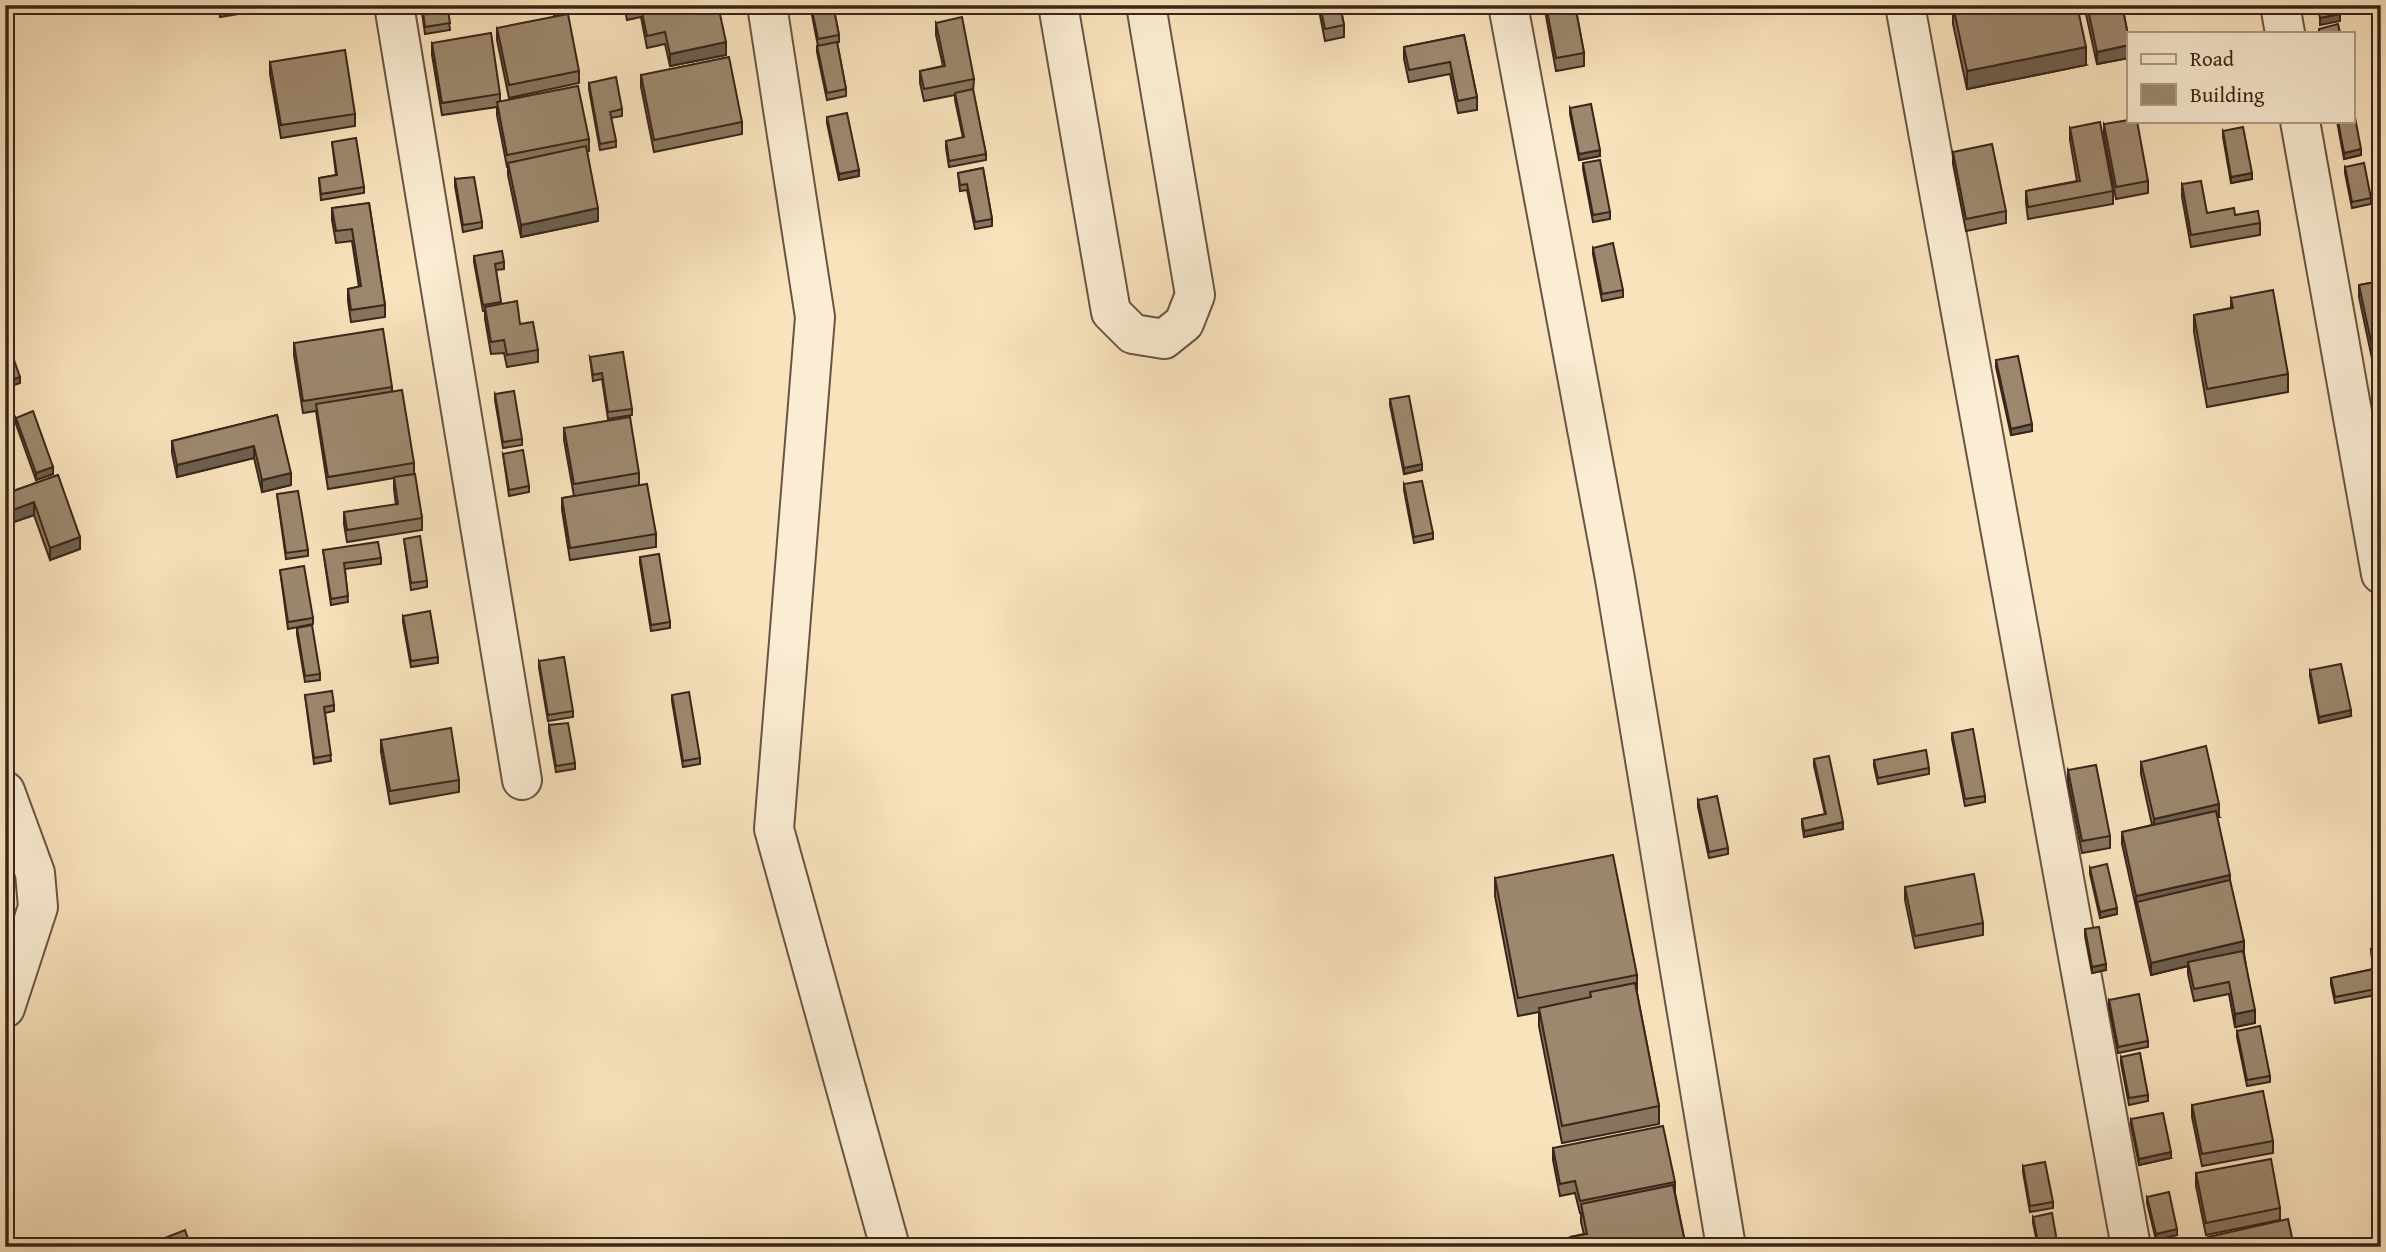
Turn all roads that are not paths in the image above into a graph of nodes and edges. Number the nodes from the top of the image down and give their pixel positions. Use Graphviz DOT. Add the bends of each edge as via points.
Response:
graph roads {
  1 [pos="394,5"];
  2 [pos="767,5"];
  3 [pos="1058,5"];
  4 [pos="1146,5"];
  5 [pos="1508,5"];
  6 [pos="1905,5"];
  7 [pos="2280,5"];
  8 [pos="2285,32"];
  9 [pos="2300,122"];
  10 [pos="2381,574"];
  11 [pos="522,780"];
  12 [pos="5,791"];
  13 [pos="16,949"];
  14 [pos="5,1008"];
  15 [pos="890,1247"];
  16 [pos="1726,1247"];
  17 [pos="2131,1247"];
  1 -- 11 [label="street"];
  2 -- 15 [label="street" via="815,317 774,830"];
  3 -- 4 [label="street" via="1111,312 1133,334 1164,339 1184,323 1195,295"];
  5 -- 16 [label="street" via="1615,579"];
  6 -- 17 [label="street"];
  7 -- 8 [label="street"];
  9 -- 10 [label="street"];
  12 -- 13 [label="street" via="35,873 38,907"];
  13 -- 14 [label="street"];
}
